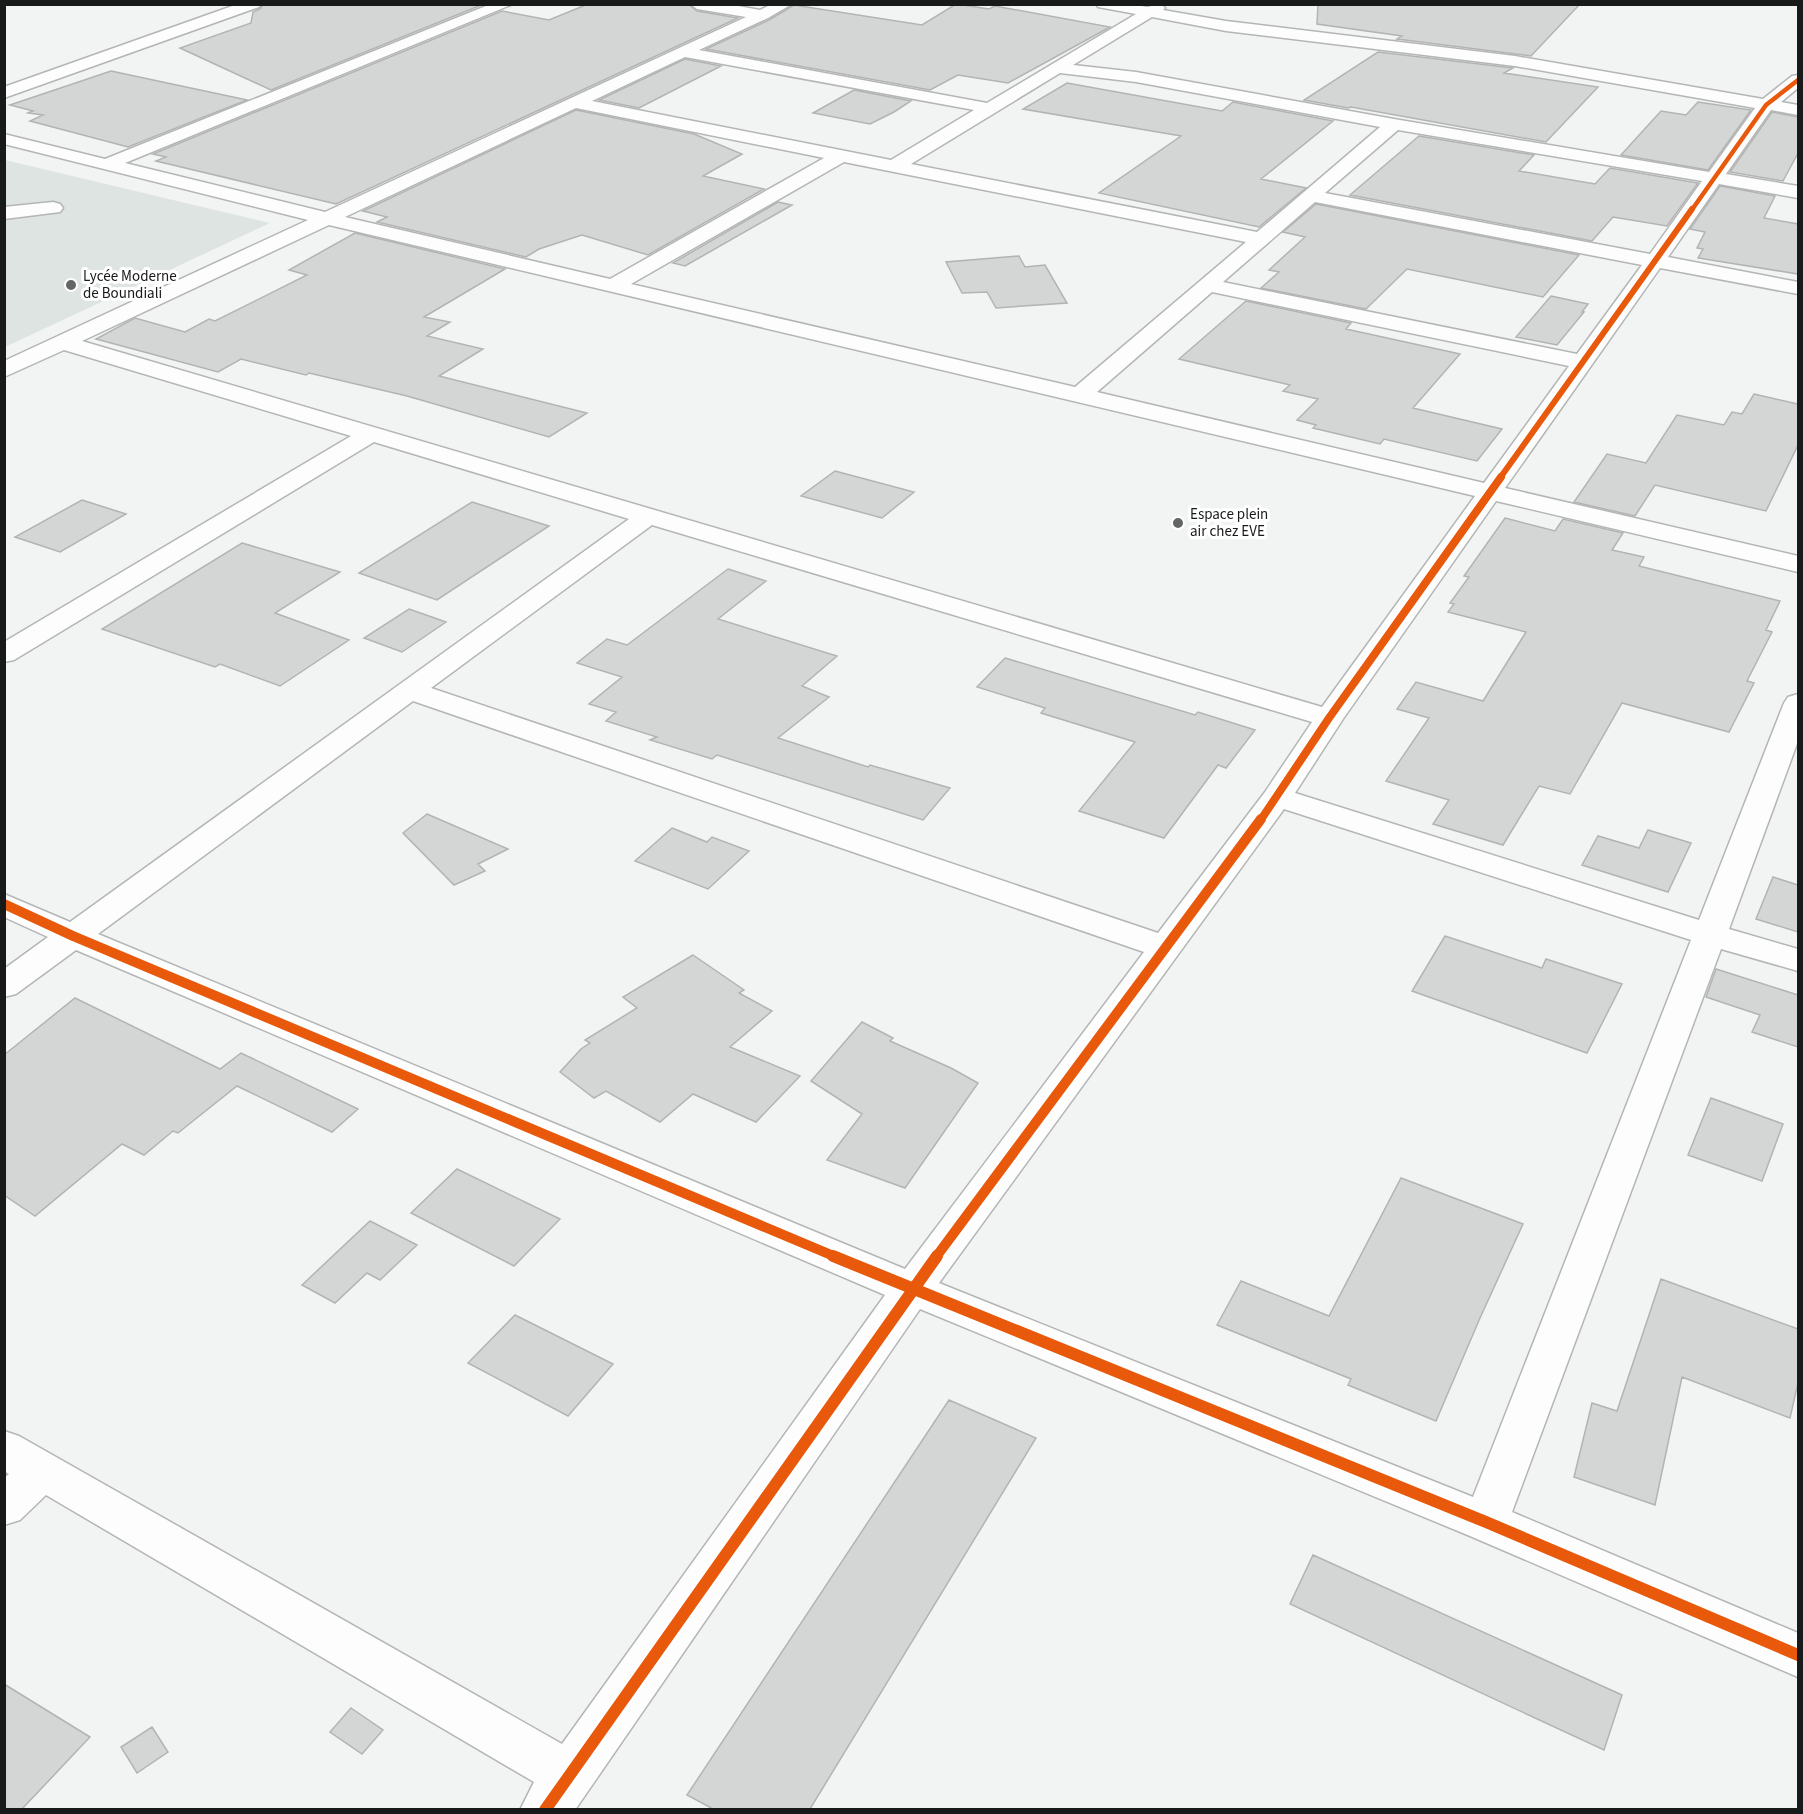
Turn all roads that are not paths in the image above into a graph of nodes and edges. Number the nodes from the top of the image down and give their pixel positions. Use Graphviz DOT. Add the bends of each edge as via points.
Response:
graph roads {
  1 [pos="254,4"];
  2 [pos="506,4"];
  3 [pos="697,4"];
  4 [pos="785,4"];
  5 [pos="1103,4"];
  6 [pos="1155,9"];
  7 [pos="763,15"];
  8 [pos="683,52"];
  9 [pos="1055,68"];
  10 [pos="1798,80"];
  11 [pos="4,93"];
  12 [pos="576,103"];
  13 [pos="1766,105"];
  14 [pos="988,108"];
  15 [pos="1798,110"];
  16 [pos="1394,124"];
  17 [pos="4,139"];
  18 [pos="842,155"];
  19 [pos="108,164"];
  20 [pos="894,166"];
  21 [pos="1714,178"];
  22 [pos="1798,192"];
  23 [pos="1311,196"];
  24 [pos="53,208"];
  25 [pos="4,213"];
  26 [pos="328,219"];
  27 [pos="1262,239"];
  28 [pos="1654,262"];
  29 [pos="1208,285"];
  30 [pos="613,286"];
  31 [pos="1798,288"];
  32 [pos="64,343"];
  33 [pos="1584,362"];
  34 [pos="4,370"];
  35 [pos="1080,395"];
  36 [pos="371,434"];
  37 [pos="1492,492"];
  38 [pos="649,516"];
  39 [pos="1798,564"];
  40 [pos="4,654"];
  41 [pos="408,690"];
  42 [pos="1798,703"];
  43 [pos="1329,718"];
  44 [pos="1277,797"];
  45 [pos="4,904"];
  46 [pos="1709,934"];
  47 [pos="73,936"];
  48 [pos="1164,947"];
  49 [pos="1798,960"];
  50 [pos="4,986"];
  51 [pos="912,1289"];
  52 [pos="23,1460"];
  53 [pos="4,1506"];
  54 [pos="1486,1522"];
  55 [pos="1798,1655"];
  56 [pos="557,1792"];
  1 -- 11 [label="street"];
  2 -- 19 [label="street"];
  3 -- 7 [label="street"];
  4 -- 7 [label="street"];
  5 -- 6 [label="street"];
  6 -- 9 [label="street"];
  6 -- 13 [label="street" via="1226,26 1515,61"];
  7 -- 8 [label="street"];
  8 -- 12 [label="street"];
  8 -- 14 [label="street"];
  9 -- 14 [label="street"];
  9 -- 16 [label="street" via="1136,77"];
  10 -- 13 [label="street"];
  12 -- 18 [label="street"];
  12 -- 26 [label="street"];
  13 -- 15 [label="street"];
  13 -- 21 [label="street"];
  14 -- 20 [label="street"];
  16 -- 21 [label="street"];
  16 -- 23 [label="street"];
  17 -- 19 [label="street"];
  18 -- 20 [label="street"];
  18 -- 30 [label="street"];
  19 -- 26 [label="street"];
  20 -- 27 [label="street"];
  21 -- 22 [label="street"];
  21 -- 28 [label="street"];
  23 -- 27 [label="street"];
  23 -- 28 [label="street"];
  24 -- 25 [label="street"];
  26 -- 30 [label="street"];
  26 -- 32 [label="street"];
  27 -- 29 [label="street"];
  28 -- 31 [label="street"];
  28 -- 33 [label="street"];
  29 -- 33 [label="street"];
  29 -- 35 [label="street"];
  30 -- 35 [label="street"];
  32 -- 34 [label="street"];
  32 -- 36 [label="street"];
  33 -- 37 [label="street"];
  35 -- 37 [label="street"];
  36 -- 38 [label="street"];
  36 -- 40 [label="street"];
  37 -- 39 [label="street"];
  37 -- 43 [label="street"];
  38 -- 41 [label="street"];
  38 -- 43 [label="street"];
  41 -- 47 [label="street"];
  41 -- 48 [label="street"];
  42 -- 46 [label="street"];
  43 -- 44 [label="street"];
  44 -- 46 [label="street"];
  44 -- 48 [label="street"];
  45 -- 47 [label="street"];
  46 -- 49 [label="street"];
  46 -- 54 [label="street"];
  47 -- 50 [label="street"];
  47 -- 51 [label="street"];
  48 -- 51 [label="street"];
  51 -- 54 [label="street"];
  51 -- 56 [label="street"];
  52 -- 53 [label="street"];
  52 -- 56 [label="street"];
  54 -- 55 [label="street"];
}
